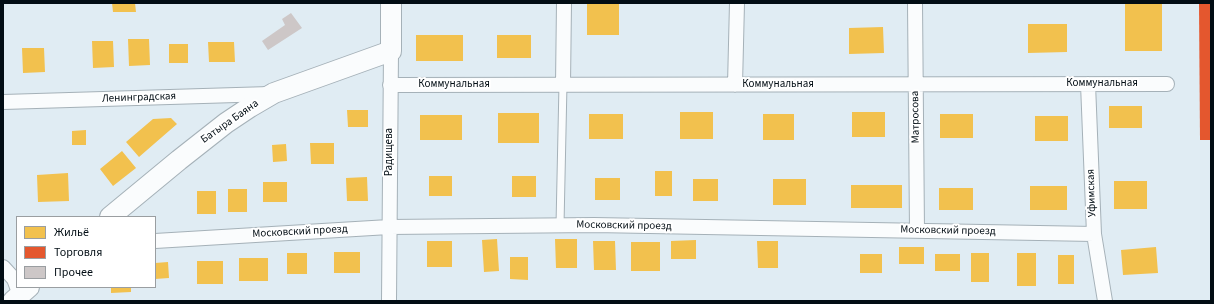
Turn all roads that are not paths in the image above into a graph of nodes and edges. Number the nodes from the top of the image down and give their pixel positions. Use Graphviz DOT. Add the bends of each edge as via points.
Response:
graph roads {
  1 [pos="392,3"];
  2 [pos="564,3"];
  3 [pos="737,3"];
  4 [pos="915,3"];
  5 [pos="391,51"];
  6 [pos="563,84"];
  7 [pos="916,84"];
  8 [pos="1088,84"];
  9 [pos="1166,84"];
  10 [pos="390,85"];
  11 [pos="735,85"];
  12 [pos="274,93"];
  13 [pos="3,102"];
  14 [pos="111,216"];
  15 [pos="560,225"];
  16 [pos="389,227"];
  17 [pos="917,231"];
  18 [pos="1094,234"];
  19 [pos="156,241"];
  20 [pos="3,267"];
  21 [pos="16,283"];
  22 [pos="389,301"];
  23 [pos="1105,301"];
  1 -- 5 [label="street, Радищева"];
  2 -- 6 [label="street"];
  3 -- 11 [label="street"];
  4 -- 7 [label="street, Матросова"];
  5 -- 10 [label="street, Радищева"];
  5 -- 12 [label="street, Батыра Баяна"];
  6 -- 10 [label="street, Коммунальная"];
  6 -- 11 [label="street, Коммунальная"];
  6 -- 15 [label="lane"];
  7 -- 8 [label="street, Коммунальная"];
  7 -- 11 [label="street, Коммунальная"];
  7 -- 17 [label="street, Матросова"];
  8 -- 9 [label="street, Коммунальная"];
  8 -- 18 [label="street, Уфимская"];
  10 -- 16 [label="street, Радищева"];
  12 -- 13 [label="street, Ленинградская"];
  12 -- 14 [label="street, Батыра Баяна" via="226,123"];
  15 -- 16 [label="street, Московский проезд"];
  15 -- 17 [label="street, Московский проезд"];
  16 -- 19 [label="street, Московский проезд"];
  16 -- 22 [label="street, Радищева"];
  17 -- 18 [label="street, Московский проезд"];
  18 -- 23 [label="street, Уфимская"];
  20 -- 21 [label="street"];
}
